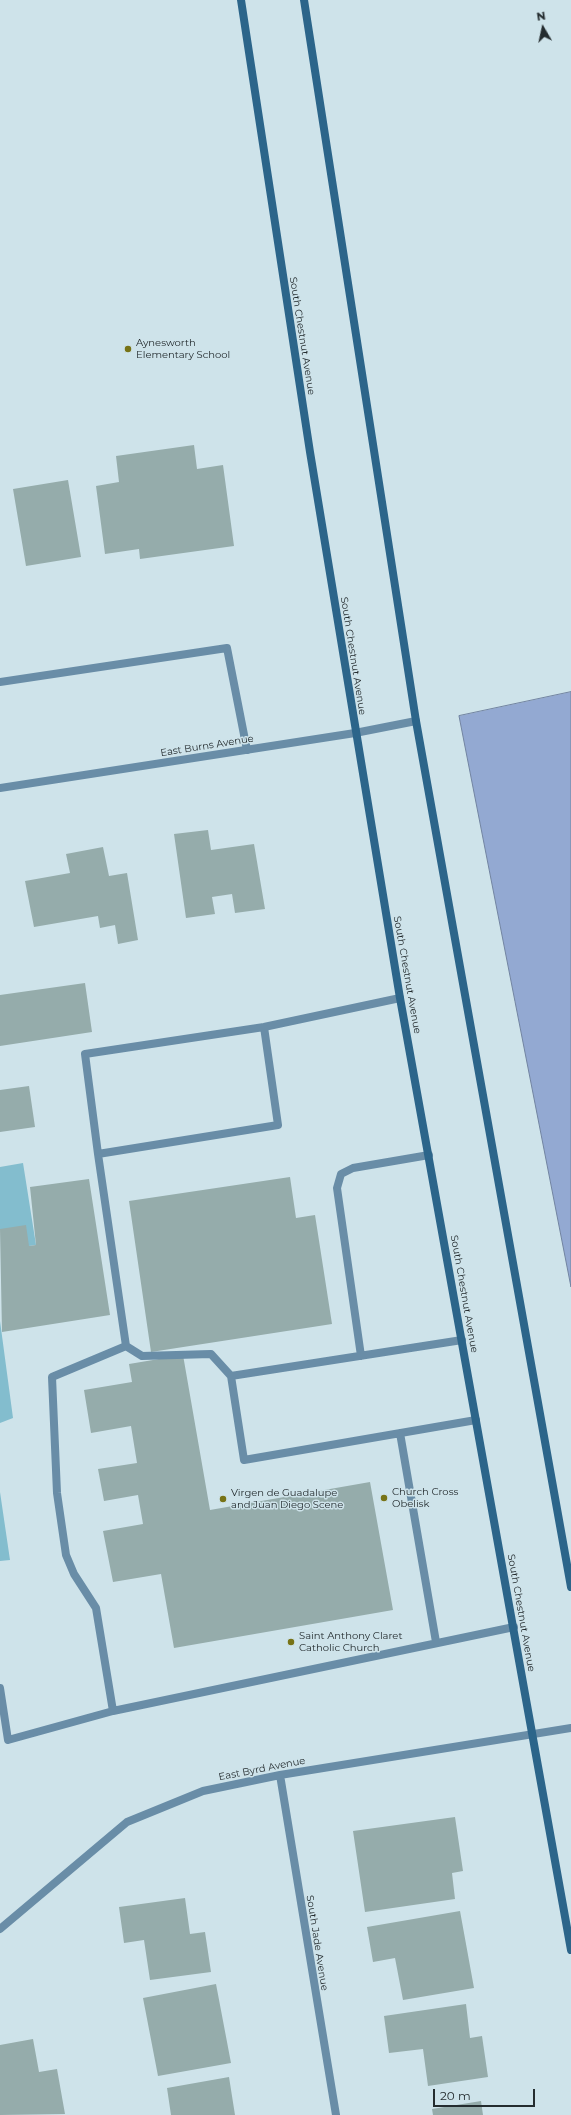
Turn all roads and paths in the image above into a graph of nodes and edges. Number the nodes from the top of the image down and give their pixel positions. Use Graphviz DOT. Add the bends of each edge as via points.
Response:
graph roads {
  1 [pos="241,0"];
  2 [pos="304,0"];
  3 [pos="0,682"];
  4 [pos="416,721"];
  5 [pos="355,733"];
  6 [pos="247,750"];
  7 [pos="0,788"];
  8 [pos="400,998"];
  9 [pos="264,1027"];
  10 [pos="98,1154"];
  11 [pos="429,1155"];
  12 [pos="462,1340"];
  13 [pos="126,1346"];
  14 [pos="361,1356"];
  15 [pos="231,1376"];
  16 [pos="476,1420"];
  17 [pos="400,1433"];
  18 [pos="571,1587"];
  19 [pos="514,1627"];
  20 [pos="436,1642"];
  21 [pos="0,1688"];
  22 [pos="113,1711"];
  23 [pos="571,1728"];
  24 [pos="533,1735"];
  25 [pos="280,1774"];
  26 [pos="0,1929"];
  27 [pos="571,1950"];
  28 [pos="336,2115"];
  1 -- 5 [label="main road, South Chestnut Avenue"];
  2 -- 4 [label="main road"];
  3 -- 6 [label="street" via="227,648"];
  4 -- 5 [label="street, East Burns Avenue"];
  4 -- 18 [label="main road"];
  5 -- 6 [label="street, East Burns Avenue"];
  5 -- 8 [label="main road, South Chestnut Avenue"];
  6 -- 7 [label="street, East Burns Avenue"];
  8 -- 9 [label="street"];
  8 -- 11 [label="main road, South Chestnut Avenue"];
  9 -- 10 [label="street" via="278,1125"];
  9 -- 10 [label="street" via="85,1054"];
  10 -- 13 [label="street"];
  11 -- 12 [label="main road, South Chestnut Avenue"];
  11 -- 14 [label="street" via="353,1168 341,1174 337,1188"];
  12 -- 14 [label="street"];
  12 -- 16 [label="main road, South Chestnut Avenue"];
  13 -- 15 [label="street" via="142,1356 211,1354"];
  13 -- 22 [label="street" via="52,1377 57,1494 66,1555 74,1574 96,1608"];
  14 -- 15 [label="street"];
  15 -- 17 [label="street" via="244,1460"];
  16 -- 17 [label="street"];
  16 -- 19 [label="main road, South Chestnut Avenue"];
  17 -- 20 [label="street"];
  19 -- 20 [label="street"];
  19 -- 24 [label="main road, South Chestnut Avenue"];
  20 -- 22 [label="street"];
  21 -- 22 [label="street" via="8,1740"];
  23 -- 24 [label="street, East Byrd Avenue"];
  24 -- 25 [label="street, East Byrd Avenue"];
  24 -- 27 [label="main road, South Chestnut Avenue"];
  25 -- 26 [label="street, East Byrd Avenue" via="204,1791 127,1822"];
  25 -- 28 [label="street, South Jade Avenue"];
}
